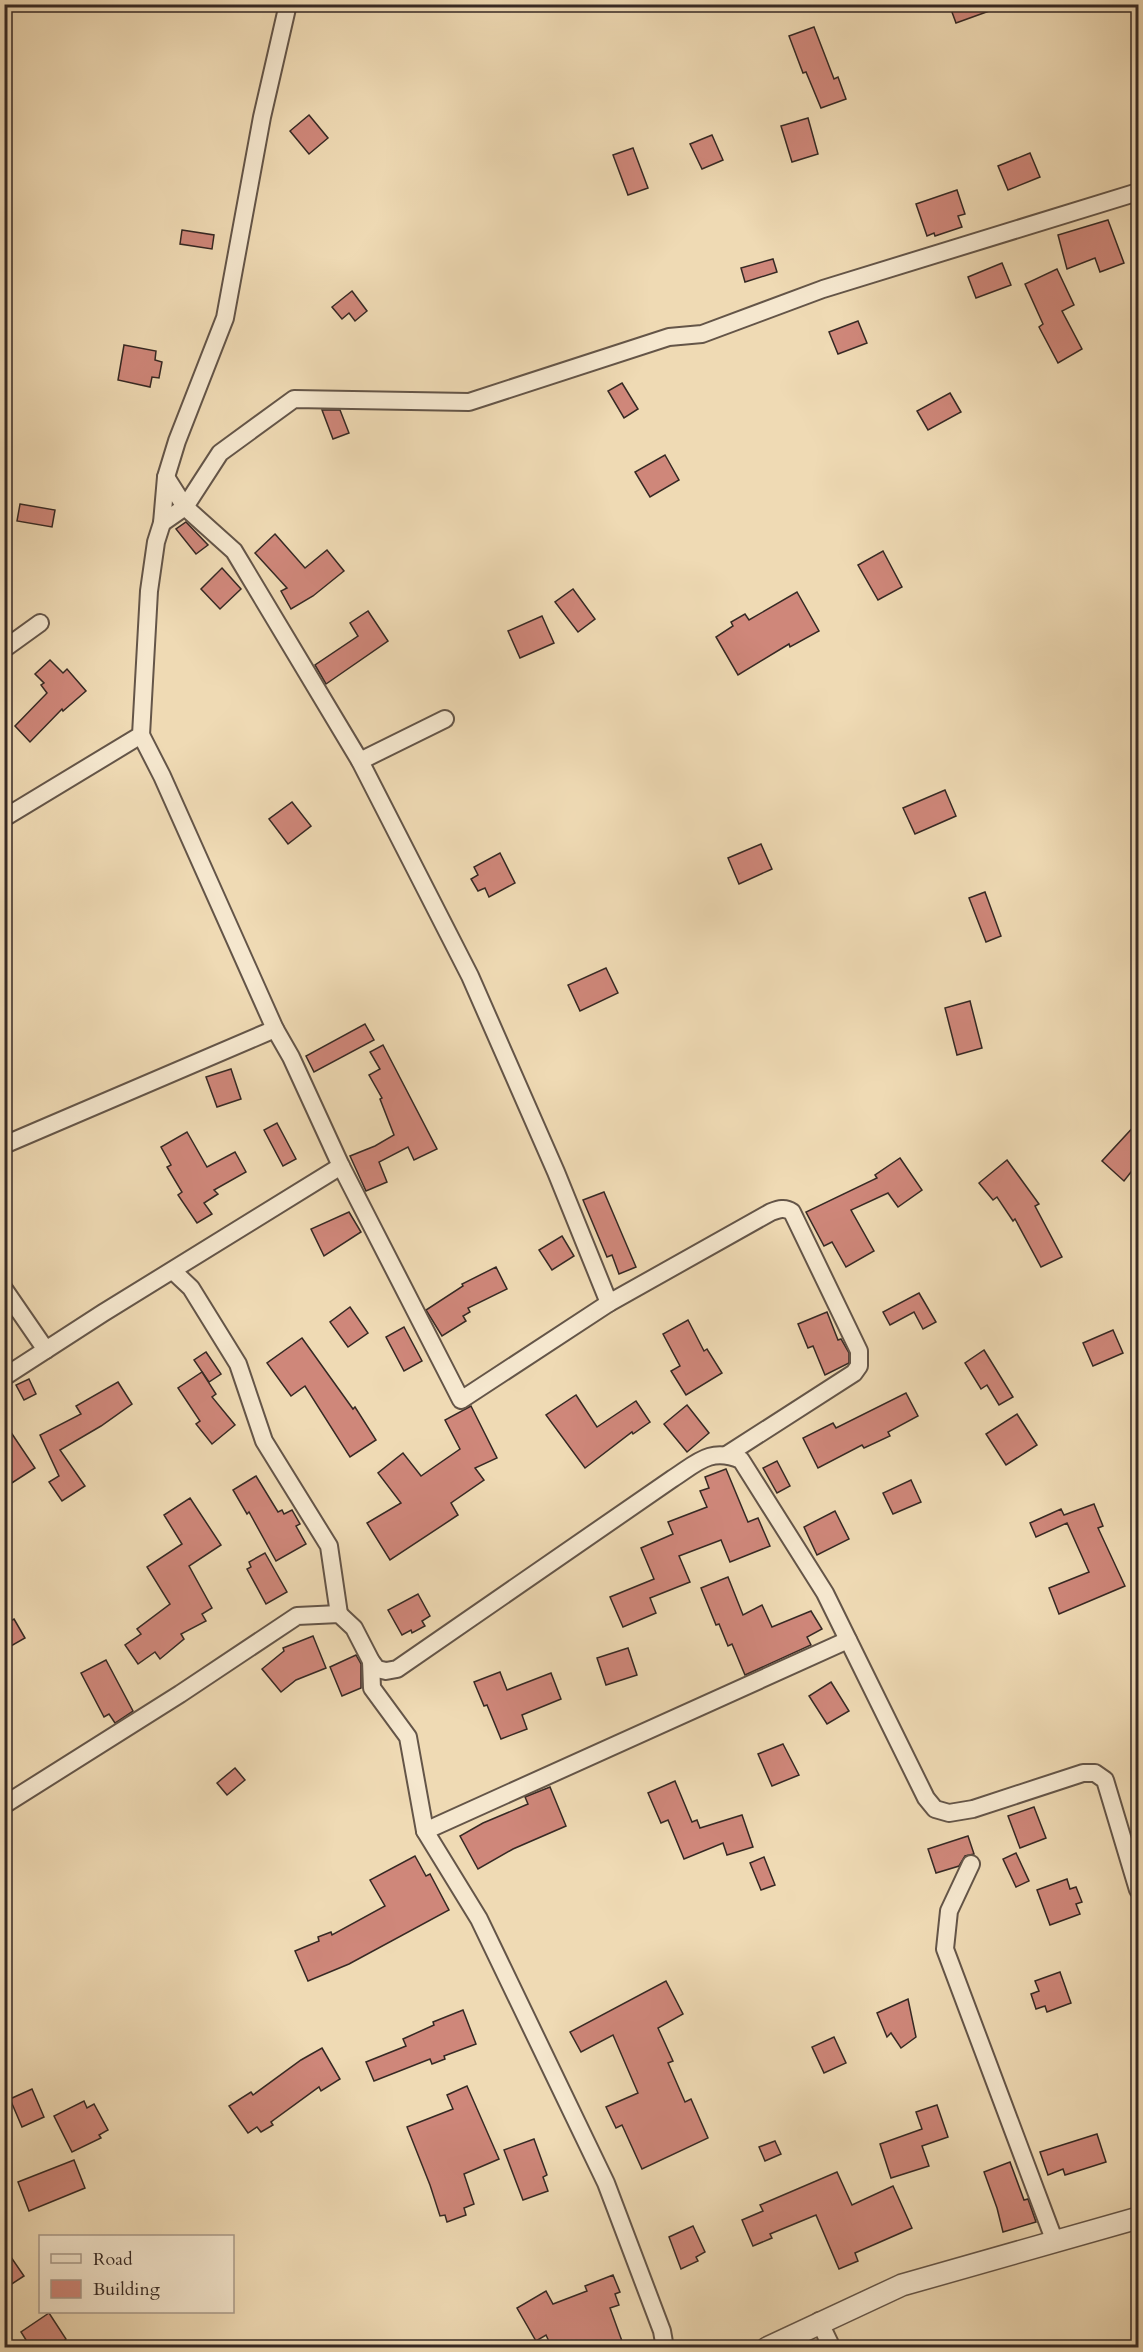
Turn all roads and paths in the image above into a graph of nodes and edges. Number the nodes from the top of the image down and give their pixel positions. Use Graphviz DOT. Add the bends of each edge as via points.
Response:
graph roads {
  1 [pos="288,4"];
  2 [pos="1138,192"];
  3 [pos="166,477"];
  4 [pos="184,507"];
  5 [pos="162,523"];
  6 [pos="40,623"];
  7 [pos="4,649"];
  8 [pos="445,719"];
  9 [pos="141,735"];
  10 [pos="360,761"];
  11 [pos="4,818"];
  12 [pos="275,1029"];
  13 [pos="4,1144"];
  14 [pos="341,1166"];
  15 [pos="173,1271"];
  16 [pos="4,1289"];
  17 [pos="609,1303"];
  18 [pos="46,1350"];
  19 [pos="4,1377"];
  20 [pos="728,1454"];
  21 [pos="339,1614"];
  22 [pos="848,1640"];
  23 [pos="371,1661"];
  24 [pos="4,1805"];
  25 [pos="425,1831"];
  26 [pos="971,1864"];
  27 [pos="1138,1890"];
  28 [pos="1138,2218"];
  29 [pos="1055,2242"];
  30 [pos="819,2322"];
  31 [pos="665,2348"];
  32 [pos="767,2348"];
  33 [pos="832,2348"];
  1 -- 3 [label="street" via="262,117 225,318"];
  2 -- 4 [label="street" via="823,289 702,334 669,337 469,402 294,399 220,453"];
  3 -- 4 [label="street"];
  3 -- 5 [label="street"];
  4 -- 5 [label="street"];
  4 -- 10 [label="street" via="234,551"];
  5 -- 9 [label="street" via="149,591"];
  6 -- 7 [label="street"];
  8 -- 10 [label="street"];
  9 -- 11 [label="street"];
  9 -- 12 [label="street"];
  10 -- 17 [label="street" via="470,976"];
  12 -- 13 [label="street"];
  12 -- 14 [label="street"];
  14 -- 15 [label="street"];
  14 -- 17 [label="street" via="461,1400"];
  15 -- 18 [label="street"];
  15 -- 21 [label="street" via="191,1288 238,1364 264,1441 329,1546"];
  16 -- 18 [label="street"];
  17 -- 20 [label="street" via="771,1212 792,1212 859,1351 859,1366 854,1373"];
  18 -- 19 [label="street"];
  20 -- 22 [label="street" via="741,1460 825,1593"];
  20 -- 23 [label="street" via="712,1454 672,1479 397,1669 377,1669"];
  21 -- 23 [label="street" via="354,1628"];
  21 -- 24 [label="street" via="297,1616"];
  22 -- 25 [label="street"];
  22 -- 27 [label="street" via="935,1809 949,1813 973,1809 1083,1773 1095,1773 1105,1780"];
  23 -- 25 [label="street" via="372,1688 408,1737"];
  25 -- 31 [label="street" via="479,1919 606,2182"];
  26 -- 29 [label="street" via="949,1911 945,1949"];
  28 -- 29 [label="street"];
  29 -- 30 [label="street" via="902,2285"];
  30 -- 32 [label="street"];
  30 -- 33 [label="street"];
}
